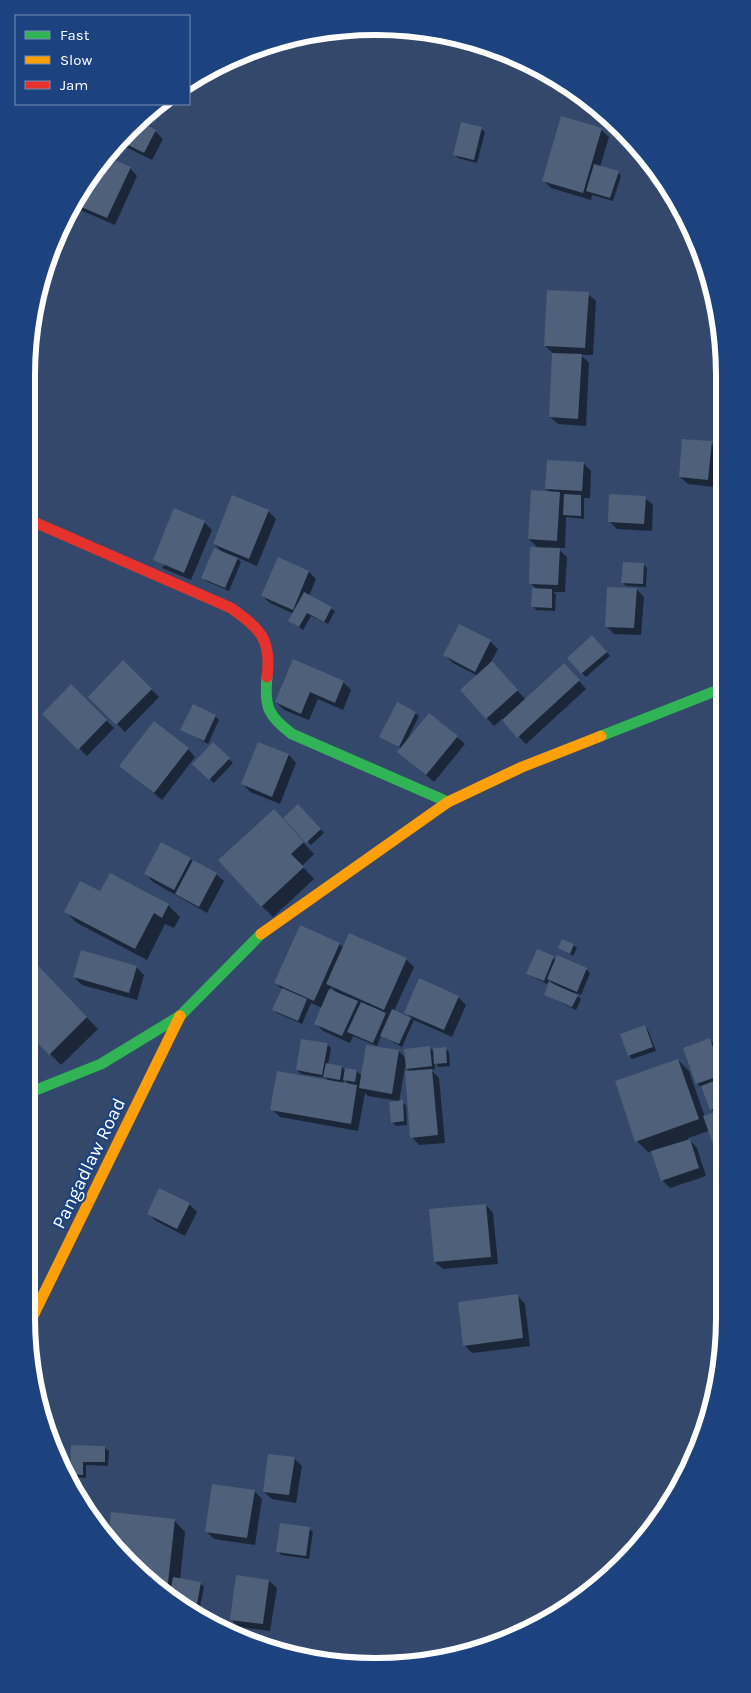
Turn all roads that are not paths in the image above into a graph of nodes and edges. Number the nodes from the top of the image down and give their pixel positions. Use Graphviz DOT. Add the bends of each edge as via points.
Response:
graph roads {
  1 [pos="35,522"];
  2 [pos="716,691"];
  3 [pos="448,802"];
  4 [pos="180,1016"];
  5 [pos="35,1090"];
  6 [pos="35,1312"];
  1 -- 3 [label="street" via="231,608 256,625 268,645 270,671 265,701 272,718 292,734"];
  2 -- 3 [label="street" via="522,767"];
  3 -- 4 [label="street" via="261,934"];
  4 -- 5 [label="street" via="101,1064"];
  4 -- 6 [label="street, Pangadlaw Road"];
}
